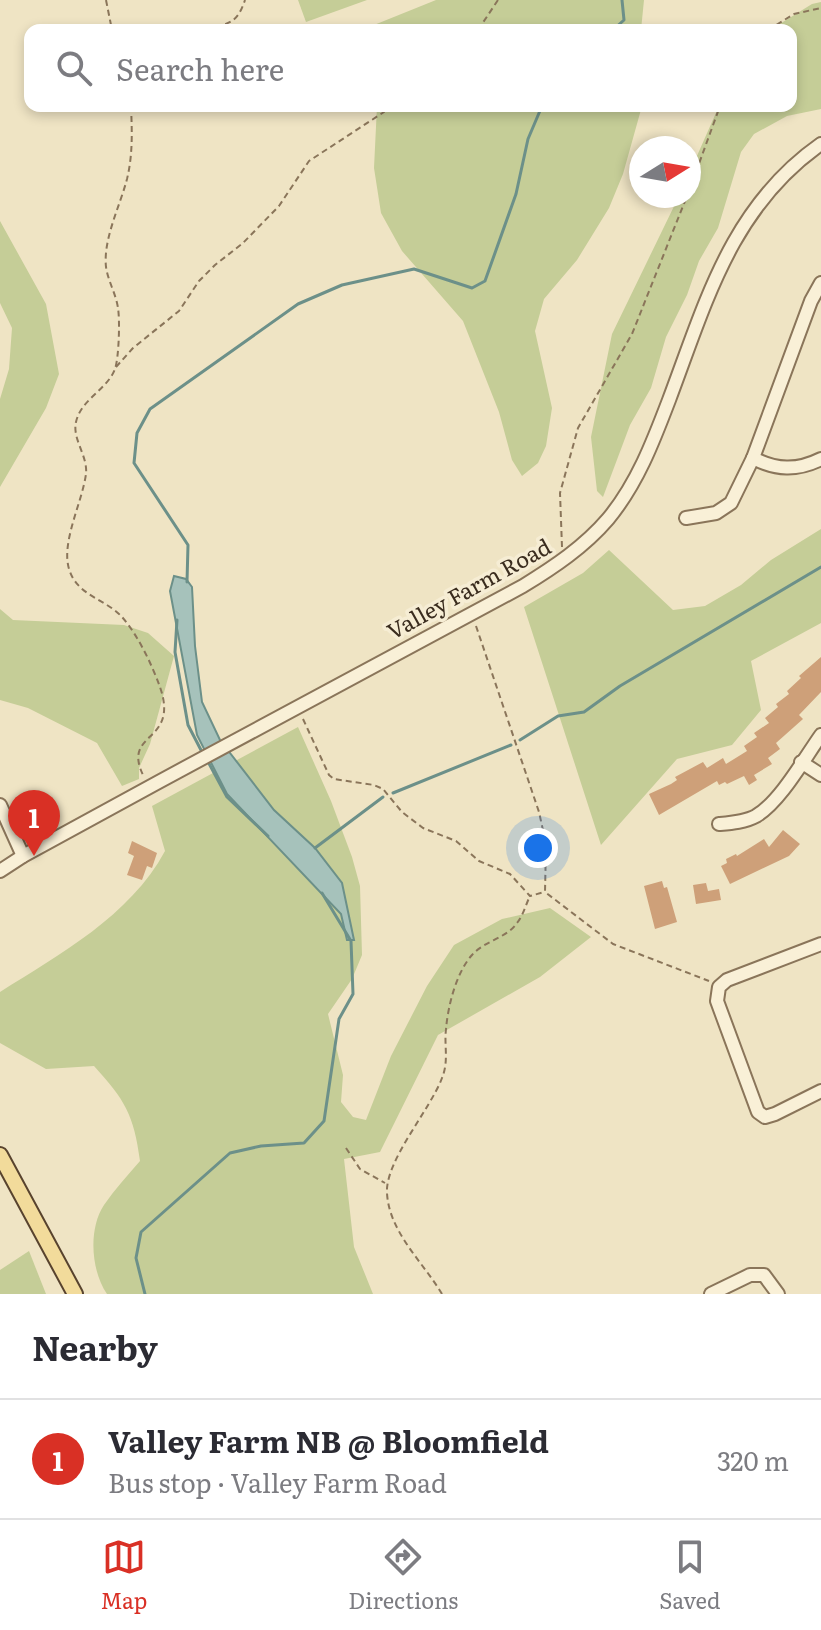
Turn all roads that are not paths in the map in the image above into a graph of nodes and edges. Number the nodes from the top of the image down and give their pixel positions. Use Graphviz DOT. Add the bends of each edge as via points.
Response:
graph roads {
  1 [pos="821,144"];
  2 [pos="821,283"];
  3 [pos="753,458"];
  4 [pos="821,459"];
  5 [pos="686,518"];
  6 [pos="821,735"];
  7 [pos="801,762"];
  8 [pos="821,775"];
  9 [pos="0,805"];
  10 [pos="719,824"];
  11 [pos="23,856"];
  12 [pos="0,871"];
  13 [pos="821,944"];
  14 [pos="821,1091"];
  15 [pos="0,1155"];
  16 [pos="75,1294"];
  17 [pos="711,1294"];
  18 [pos="778,1294"];
  1 -- 11 [label="street, Valley Farm Road" via="793,164 733,240 638,474 610,517 563,561"];
  2 -- 3 [label="street"];
  3 -- 4 [label="street" via="790,469"];
  3 -- 5 [label="street" via="731,503 716,513"];
  6 -- 7 [label="street"];
  7 -- 8 [label="street"];
  7 -- 10 [label="street" via="768,807 754,817"];
  9 -- 11 [label="street"];
  11 -- 12 [label="street, Valley Farm Road"];
  13 -- 14 [label="street" via="727,980 719,987 717,1001 758,1112 765,1117 775,1114"];
  15 -- 16 [label="main road"];
  17 -- 18 [label="street" via="750,1275 764,1275"];
}
